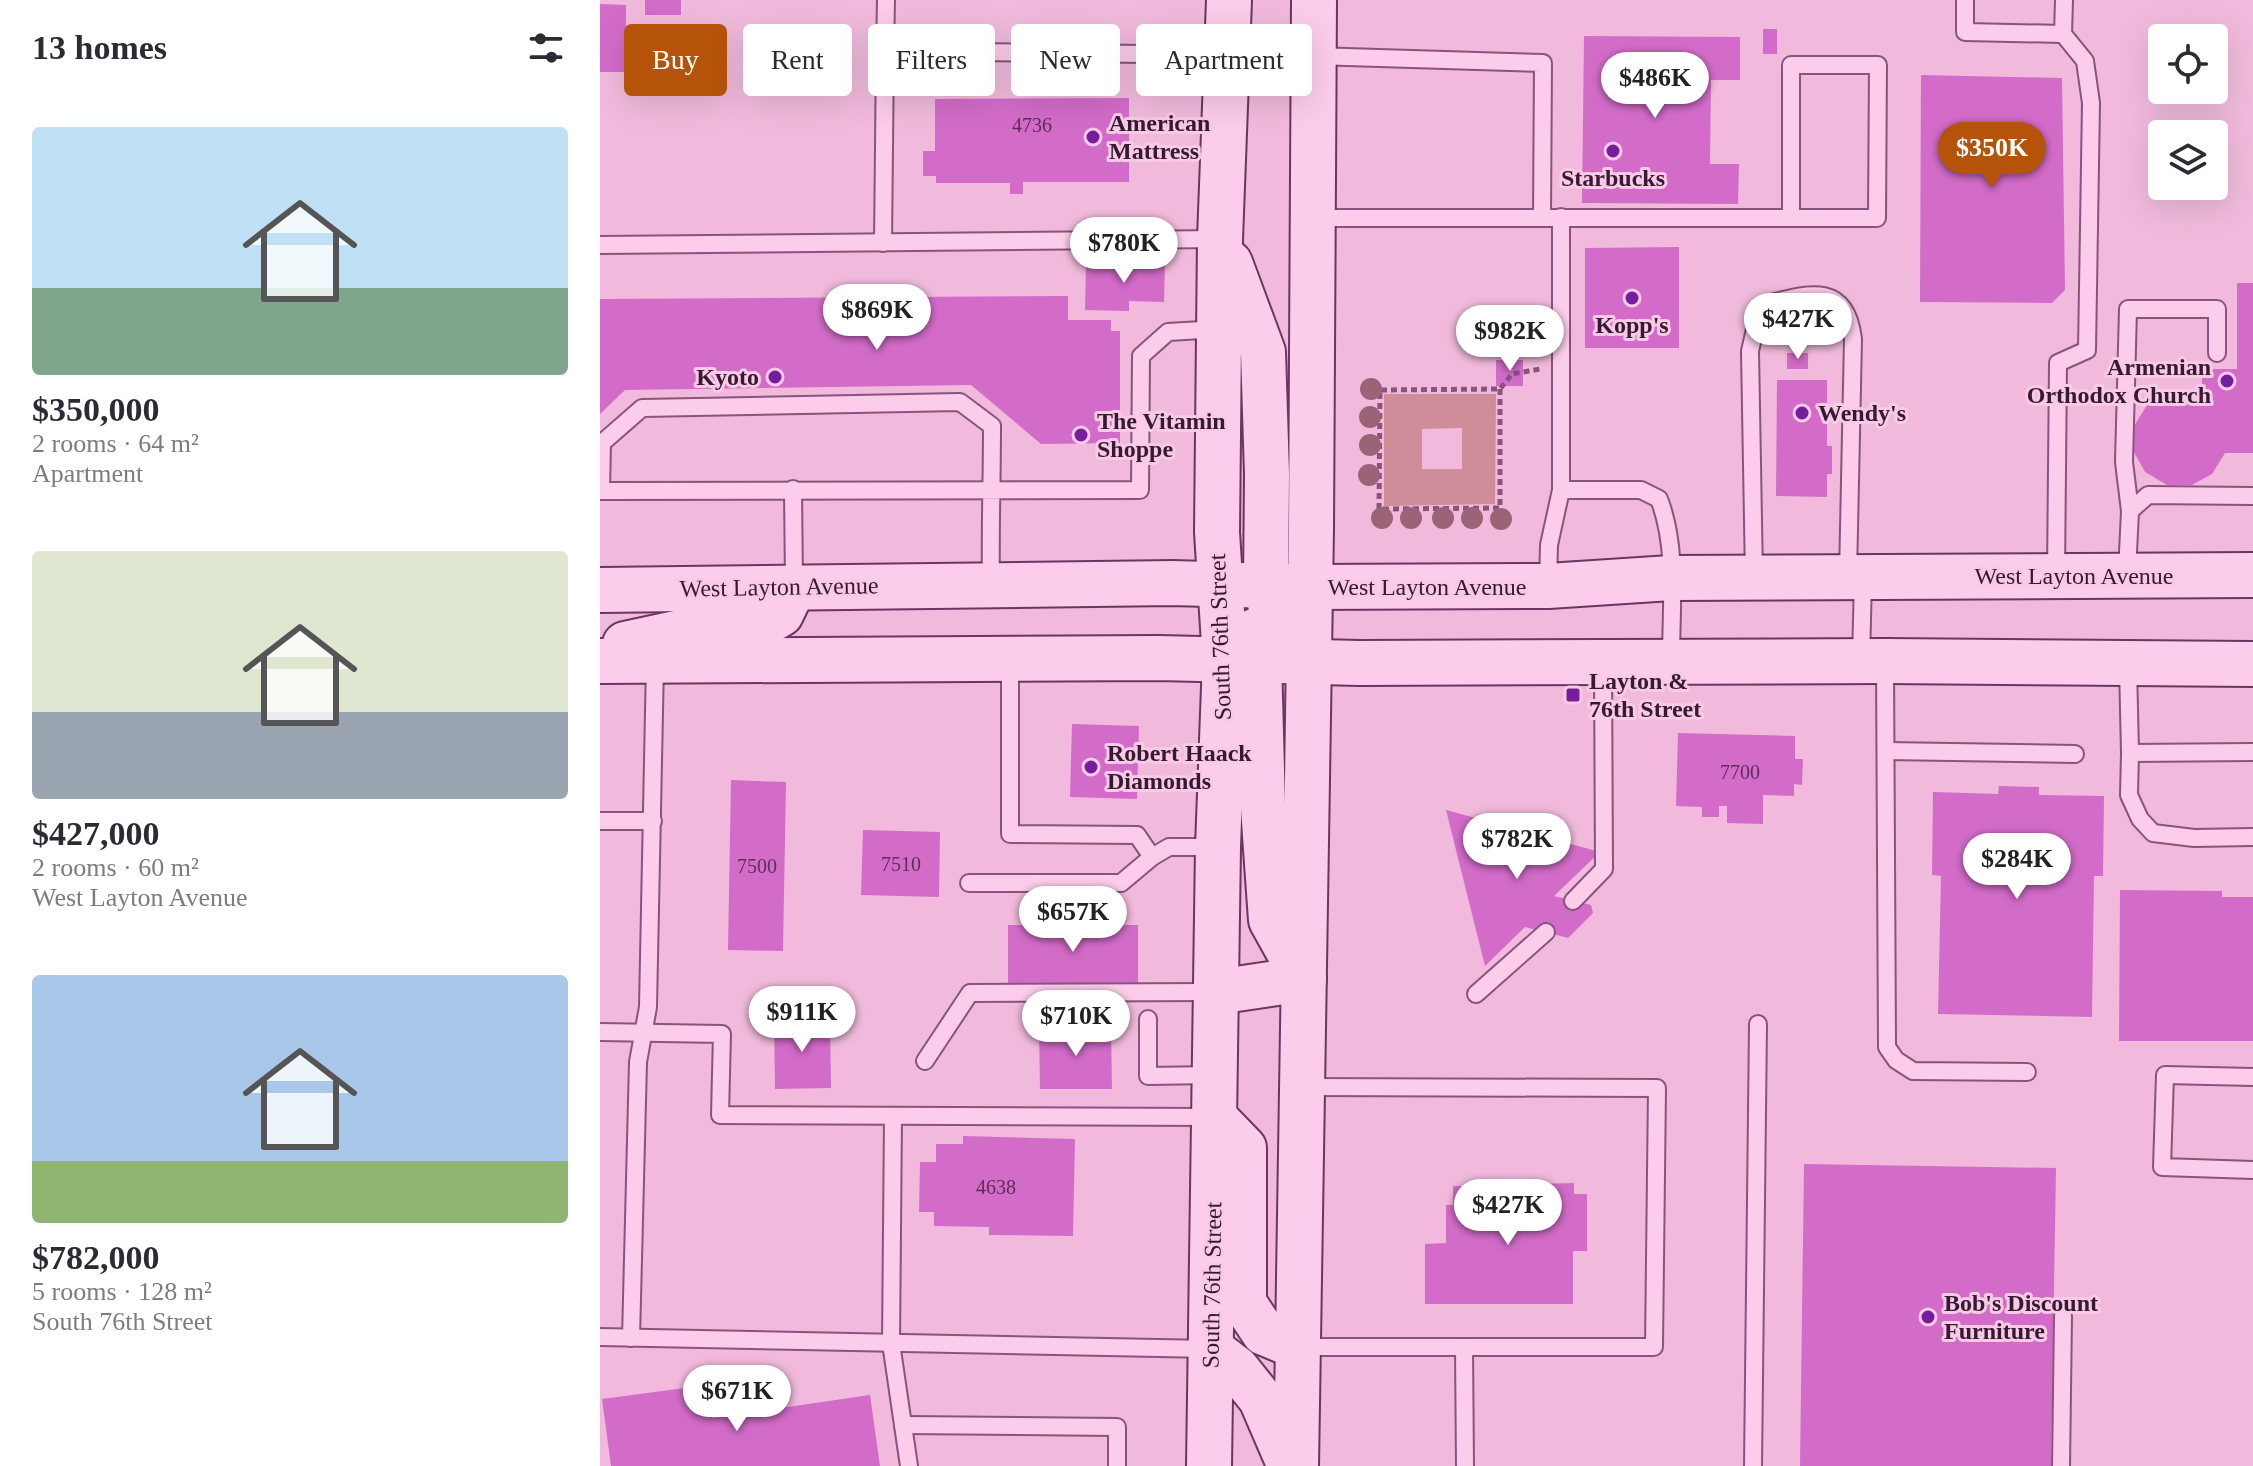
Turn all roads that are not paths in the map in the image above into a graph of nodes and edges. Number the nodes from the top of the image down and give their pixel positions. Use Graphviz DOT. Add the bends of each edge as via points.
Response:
graph roads {
  1 [pos="886,0"];
  2 [pos="1229,0"];
  3 [pos="1314,0"];
  4 [pos="1965,0"];
  5 [pos="2064,0"];
  6 [pos="886,24"];
  7 [pos="1229,24"];
  8 [pos="2063,34"];
  9 [pos="995,52"];
  10 [pos="1136,54"];
  11 [pos="1314,56"];
  12 [pos="885,96"];
  13 [pos="1226,96"];
  14 [pos="1542,217"];
  15 [pos="1561,217"];
  16 [pos="1313,218"];
  17 [pos="1791,218"];
  18 [pos="1220,239"];
  19 [pos="883,243"];
  20 [pos="600,245"];
  21 [pos="1220,329"];
  22 [pos="2217,353"];
  23 [pos="793,489"];
  24 [pos="992,490"];
  25 [pos="1561,490"];
  26 [pos="2253,496"];
  27 [pos="2130,511"];
  28 [pos="2127,575"];
  29 [pos="2253,575"];
  30 [pos="2056,576"];
  31 [pos="1855,577"];
  32 [pos="1671,578"];
  33 [pos="1754,578"];
  34 [pos="991,584"];
  35 [pos="1220,584"];
  36 [pos="1266,586"];
  37 [pos="1548,586"];
  38 [pos="794,587"];
  39 [pos="1309,587"];
  40 [pos="600,590"];
  41 [pos="600,652"];
  42 [pos="1010,658"];
  43 [pos="1242,660"];
  44 [pos="600,661"];
  45 [pos="1307,661"];
  46 [pos="1671,661"];
  47 [pos="1873,661"];
  48 [pos="655,662"];
  49 [pos="1603,662"];
  50 [pos="2253,664"];
  51 [pos="2128,665"];
  52 [pos="1886,751"];
  53 [pos="2253,752"];
  54 [pos="2130,753"];
  55 [pos="2075,754"];
  56 [pos="600,821"];
  57 [pos="653,821"];
  58 [pos="2253,837"];
  59 [pos="1218,847"];
  60 [pos="1152,857"];
  61 [pos="969,883"];
  62 [pos="1573,901"];
  63 [pos="1546,932"];
  64 [pos="1304,979"];
  65 [pos="1216,992"];
  66 [pos="1476,994"];
  67 [pos="1148,1019"];
  68 [pos="1758,1024"];
  69 [pos="600,1032"];
  70 [pos="643,1032"];
  71 [pos="925,1061"];
  72 [pos="2027,1072"];
  73 [pos="2253,1077"];
  74 [pos="1302,1087"];
  75 [pos="1214,1096"];
  76 [pos="893,1116"];
  77 [pos="2253,1170"];
  78 [pos="2063,1316"];
  79 [pos="600,1337"];
  80 [pos="631,1338"];
  81 [pos="891,1343"];
  82 [pos="1298,1347"];
  83 [pos="1464,1347"];
  84 [pos="1211,1349"];
  85 [pos="903,1425"];
  86 [pos="909,1466"];
  87 [pos="1117,1466"];
  88 [pos="1209,1466"];
  89 [pos="1293,1466"];
  90 [pos="1465,1466"];
  91 [pos="1753,1466"];
  92 [pos="2061,1466"];
  1 -- 6 [label="lane"];
  2 -- 7 [label="main road, South 76th Street"];
  3 -- 11 [label="main road"];
  4 -- 8 [label="lane" via="1965,32"];
  5 -- 8 [label="lane"];
  8 -- 30 [label="lane" via="2085,61 2091,103 2087,350 2058,363"];
  9 -- 10 [label="lane"];
  11 -- 14 [label="lane" via="1543,63"];
  11 -- 16 [label="main road"];
  12 -- 19 [label="lane"];
  13 -- 18 [label="main road, South 76th Street"];
  14 -- 15 [label="lane"];
  14 -- 16 [label="lane"];
  15 -- 17 [label="lane"];
  15 -- 25 [label="lane"];
  16 -- 39 [label="main road"];
  17 -- 17 [label="lane" via="1877,218 1878,65 1791,65"];
  18 -- 19 [label="lane"];
  18 -- 21 [label="main road, South 76th Street"];
  18 -- 36 [label="main road" via="1263,352"];
  19 -- 20 [label="lane"];
  21 -- 24 [label="lane" via="1168,332 1141,356 1140,490"];
  21 -- 35 [label="main road, South 76th Street"];
  22 -- 27 [label="lane" via="2217,309 2128,309 2124,462"];
  23 -- 24 [label="lane"];
  23 -- 24 [label="lane" via="601,491 602,443 642,408 960,402 992,426"];
  23 -- 38 [label="lane"];
  24 -- 34 [label="lane"];
  25 -- 32 [label="lane" via="1641,490 1659,499 1668,522"];
  25 -- 37 [label="lane" via="1549,545"];
  26 -- 27 [label="lane" via="2148,495"];
  27 -- 28 [label="lane"];
  28 -- 29 [label="main road, West Layton Avenue"];
  28 -- 30 [label="main road, West Layton Avenue"];
  30 -- 31 [label="main road, West Layton Avenue"];
  31 -- 33 [label="main road, West Layton Avenue"];
  31 -- 33 [label="lane" via="1853,339 1850,318 1839,301 1819,294 1767,304 1750,351"];
  31 -- 47 [label="lane"];
  32 -- 33 [label="main road, West Layton Avenue"];
  32 -- 37 [label="main road, West Layton Avenue"];
  32 -- 46 [label="lane"];
  34 -- 35 [label="main road, West Layton Avenue"];
  34 -- 38 [label="main road, West Layton Avenue"];
  35 -- 36 [label="main road, West Layton Avenue"];
  35 -- 43 [label="main road, South 76th Street"];
  36 -- 39 [label="main road, West Layton Avenue"];
  36 -- 45 [label="main road" via="1277,634"];
  37 -- 39 [label="main road, West Layton Avenue"];
  38 -- 40 [label="main road, West Layton Avenue"];
  38 -- 41 [label="main road" via="781,614 757,628 690,630"];
  39 -- 45 [label="main road"];
  42 -- 43 [label="main road"];
  42 -- 48 [label="main road"];
  42 -- 60 [label="lane" via="1010,834 1137,835"];
  43 -- 45 [label="main road"];
  43 -- 59 [label="main road, South 76th Street"];
  43 -- 64 [label="main road" via="1263,807 1271,920"];
  44 -- 48 [label="main road"];
  45 -- 49 [label="main road"];
  45 -- 64 [label="main road"];
  46 -- 47 [label="main road"];
  46 -- 49 [label="main road"];
  47 -- 51 [label="main road"];
  47 -- 52 [label="lane"];
  48 -- 57 [label="lane"];
  49 -- 62 [label="lane" via="1604,869"];
  50 -- 51 [label="main road"];
  51 -- 54 [label="lane"];
  52 -- 55 [label="lane"];
  52 -- 72 [label="lane" via="1887,1047 1913,1071"];
  53 -- 54 [label="lane"];
  54 -- 58 [label="lane" via="2129,795 2153,833"];
  56 -- 57 [label="lane"];
  57 -- 70 [label="lane"];
  59 -- 60 [label="lane" via="1169,847"];
  59 -- 65 [label="main road, South 76th Street"];
  60 -- 61 [label="lane" via="1121,883"];
  63 -- 66 [label="lane"];
  64 -- 65 [label="main road"];
  64 -- 74 [label="main road"];
  65 -- 71 [label="lane" via="970,993"];
  65 -- 75 [label="main road, South 76th Street"];
  67 -- 75 [label="lane" via="1148,1076"];
  68 -- 91 [label="lane"];
  69 -- 70 [label="lane"];
  70 -- 76 [label="lane" via="722,1034 720,1115"];
  70 -- 80 [label="lane"];
  73 -- 77 [label="lane" via="2165,1075 2162,1167"];
  74 -- 82 [label="main road"];
  74 -- 83 [label="lane" via="1657,1088 1654,1347"];
  75 -- 76 [label="lane"];
  75 -- 82 [label="main road" via="1244,1148 1244,1303 1264,1333"];
  75 -- 84 [label="main road, South 76th Street"];
  76 -- 81 [label="lane"];
  78 -- 92 [label="lane"];
  79 -- 80 [label="lane"];
  80 -- 81 [label="lane"];
  81 -- 84 [label="lane"];
  81 -- 85 [label="lane"];
  82 -- 83 [label="lane"];
  82 -- 89 [label="main road"];
  83 -- 90 [label="lane"];
  84 -- 88 [label="main road, South 76th Street"];
  84 -- 89 [label="main road" via="1237,1369 1261,1399"];
  85 -- 86 [label="lane"];
  85 -- 87 [label="lane" via="1117,1427"];
}
